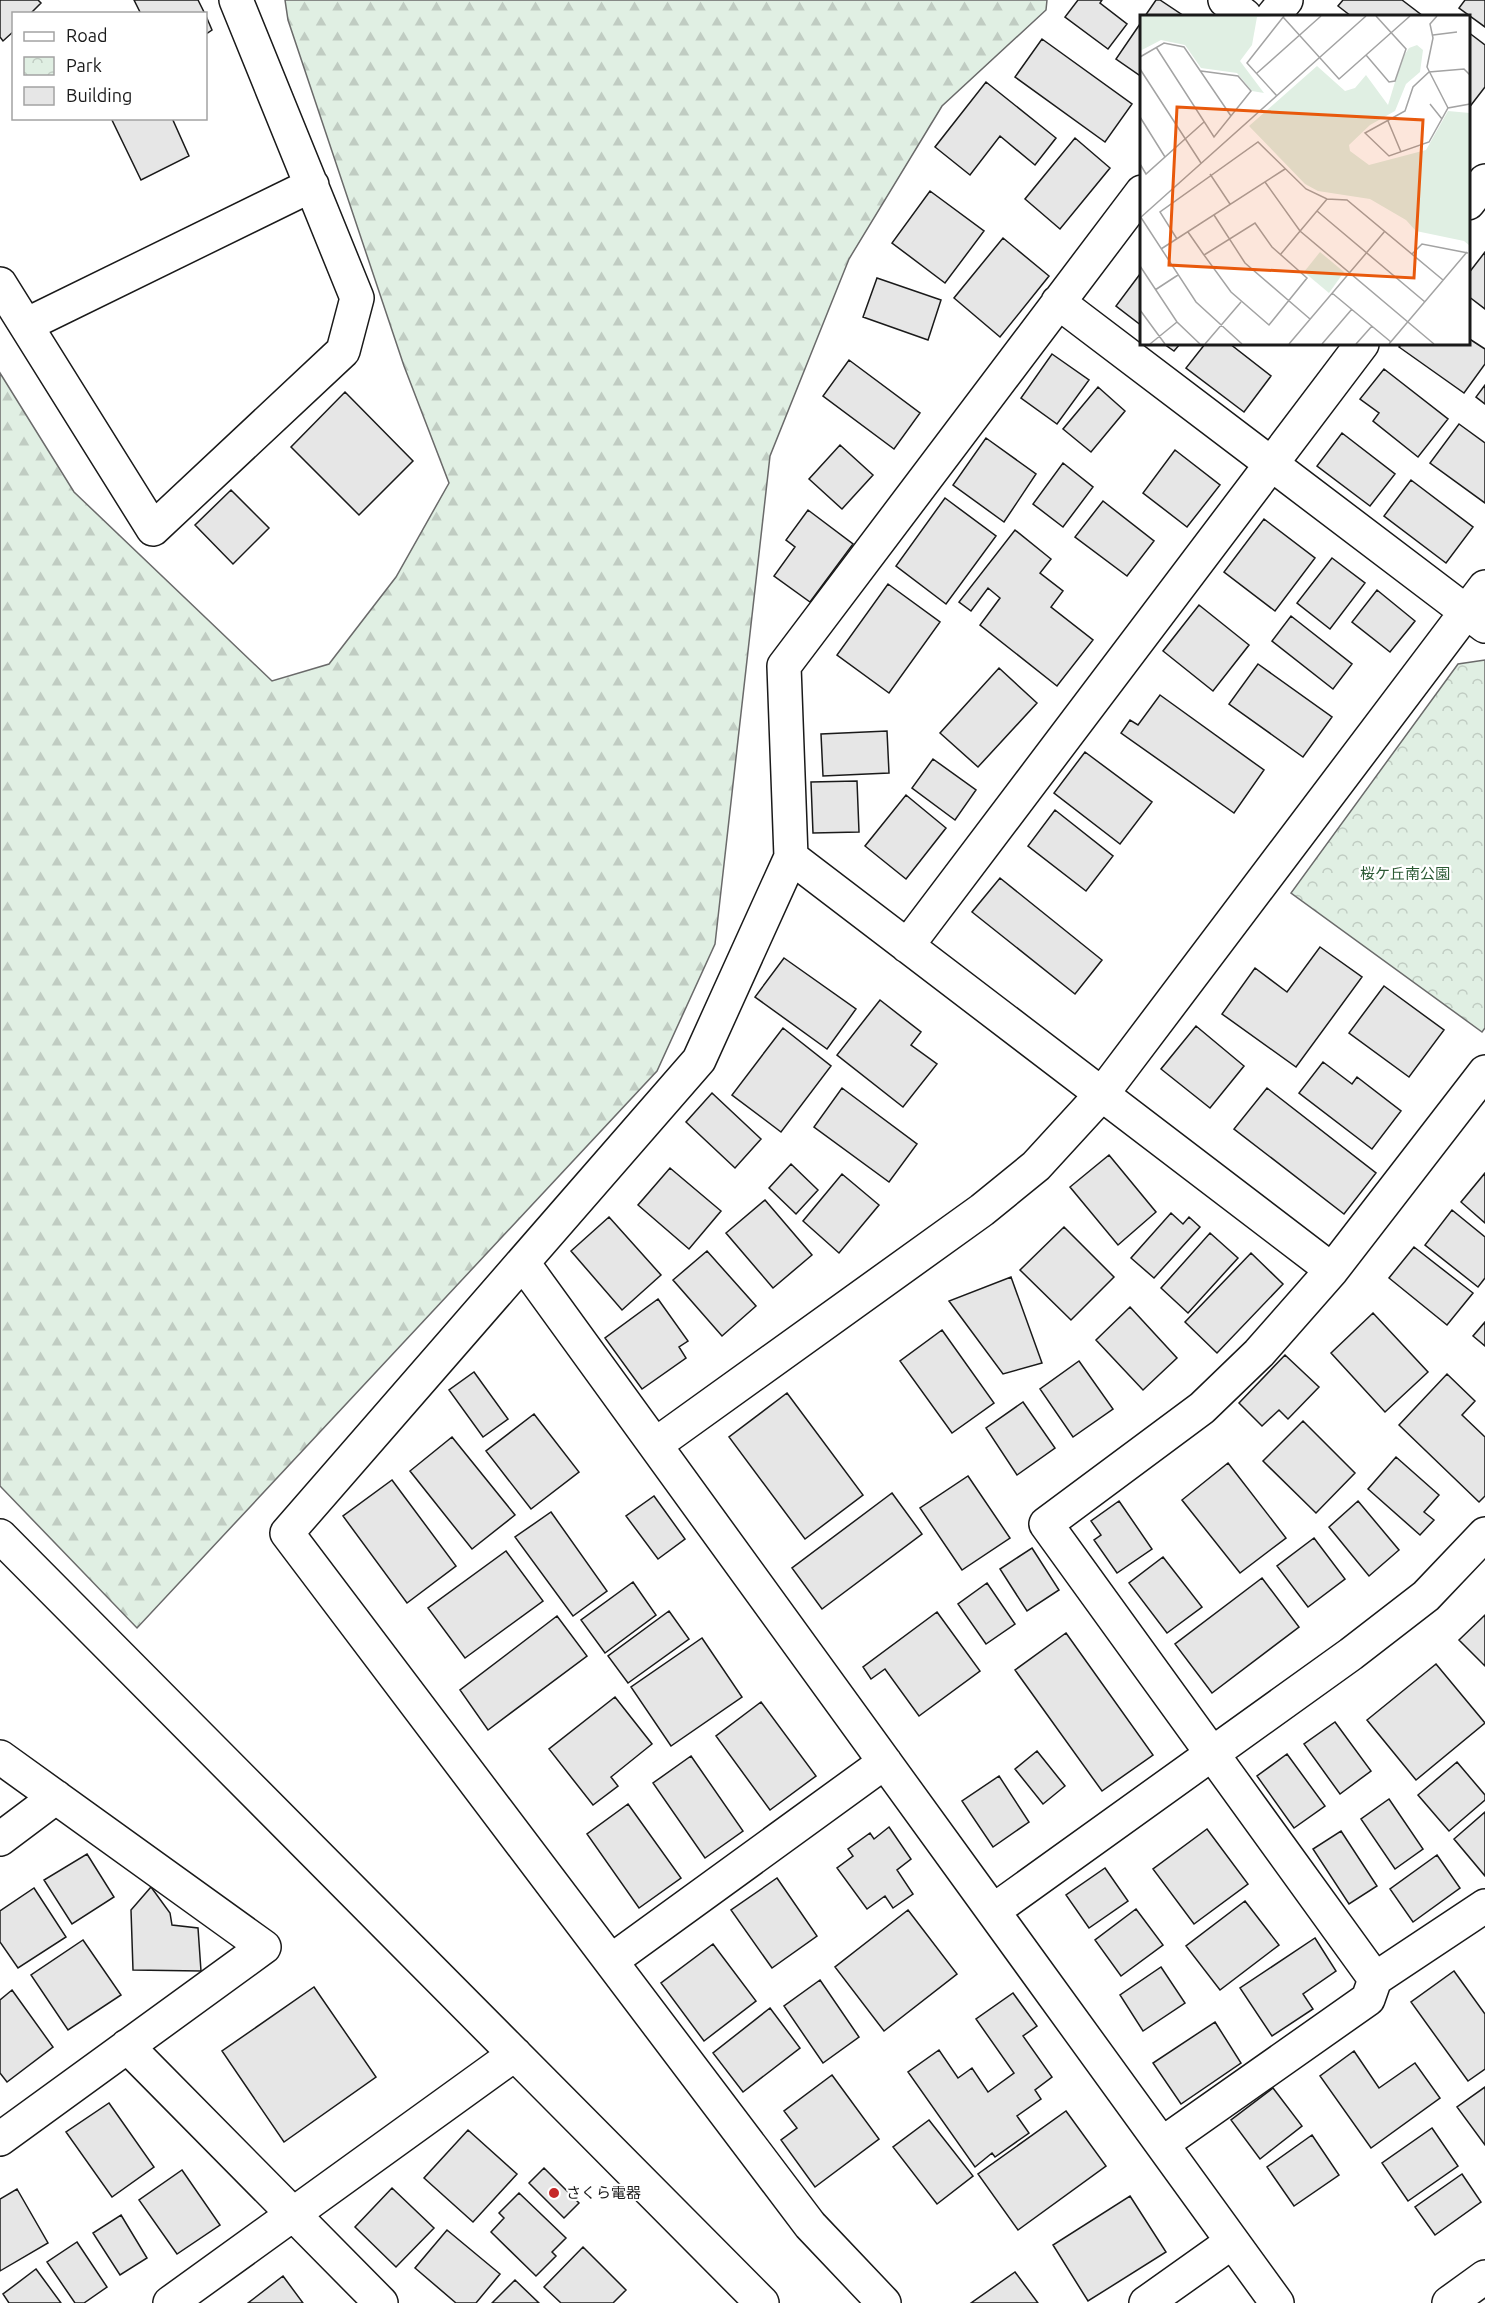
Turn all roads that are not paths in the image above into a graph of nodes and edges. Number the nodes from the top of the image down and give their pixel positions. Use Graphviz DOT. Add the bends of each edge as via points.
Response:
graph roads {
  1 [pos="236,0"];
  2 [pos="1225,0"];
  3 [pos="1286,0"];
  4 [pos="1244,15"];
  5 [pos="1275,15"];
  6 [pos="1485,181"];
  7 [pos="312,185"];
  8 [pos="1140,195"];
  9 [pos="1470,200"];
  10 [pos="0,284"];
  11 [pos="1058,302"];
  12 [pos="26,325"];
  13 [pos="1361,345"];
  14 [pos="1271,464"];
  15 [pos="1479,608"];
  16 [pos="790,857"];
  17 [pos="907,946"];
  18 [pos="1485,1072"];
  19 [pos="1102,1094"];
  20 [pos="523,1263"];
  21 [pos="1332,1270"];
  22 [pos="655,1445"];
  23 [pos="1485,1534"];
  24 [pos="0,1536"];
  25 [pos="1212,1754"];
  26 [pos="0,1757"];
  27 [pos="885,1762"];
  28 [pos="56,1797"];
  29 [pos="0,1839"];
  30 [pos="1485,1906"];
  31 [pos="993,1911"];
  32 [pos="611,1961"];
  33 [pos="1375,1979"];
  34 [pos="127,2046"];
  35 [pos="515,2054"];
  36 [pos="0,2139"];
  37 [pos="1162,2144"];
  38 [pos="292,2215"];
  39 [pos="1232,2242"];
  40 [pos="1485,2277"];
  41 [pos="171,2303"];
  42 [pos="381,2303"];
  43 [pos="762,2303"];
  44 [pos="884,2303"];
  45 [pos="1146,2303"];
  46 [pos="1276,2303"];
  47 [pos="1449,2303"];
  1 -- 7 [label="street"];
  2 -- 4 [label="street"];
  3 -- 5 [label="street"];
  6 -- 9 [label="street"];
  7 -- 12 [label="street"];
  7 -- 12 [label="street" via="357,298 343,351 153,529"];
  8 -- 11 [label="street"];
  10 -- 12 [label="street"];
  11 -- 14 [label="street"];
  11 -- 16 [label="street" via="784,666"];
  13 -- 14 [label="street"];
  14 -- 15 [label="street"];
  14 -- 17 [label="street"];
  15 -- 19 [label="street"];
  16 -- 17 [label="street"];
  16 -- 20 [label="street" via="699,1060"];
  17 -- 19 [label="street"];
  18 -- 21 [label="street"];
  19 -- 21 [label="street"];
  19 -- 22 [label="street" via="1036,1166 982,1210"];
  20 -- 22 [label="street"];
  20 -- 32 [label="street" via="287,1533"];
  21 -- 25 [label="street" via="1259,1353 1202,1408 1046,1524"];
  22 -- 27 [label="street"];
  23 -- 25 [label="street" via="1426,1596"];
  24 -- 35 [label="street"];
  25 -- 31 [label="street"];
  25 -- 33 [label="street"];
  26 -- 28 [label="street"];
  27 -- 31 [label="street"];
  27 -- 32 [label="street"];
  28 -- 29 [label="street"];
  28 -- 34 [label="street" via="264,1947"];
  30 -- 33 [label="street"];
  31 -- 37 [label="street"];
  32 -- 44 [label="street" via="810,2225"];
  33 -- 37 [label="street" via="1368,1999"];
  34 -- 36 [label="street"];
  34 -- 38 [label="street"];
  35 -- 38 [label="street"];
  35 -- 43 [label="street"];
  37 -- 39 [label="street"];
  38 -- 41 [label="street"];
  38 -- 42 [label="street"];
  39 -- 45 [label="street"];
  39 -- 46 [label="street"];
  40 -- 47 [label="street"];
}
